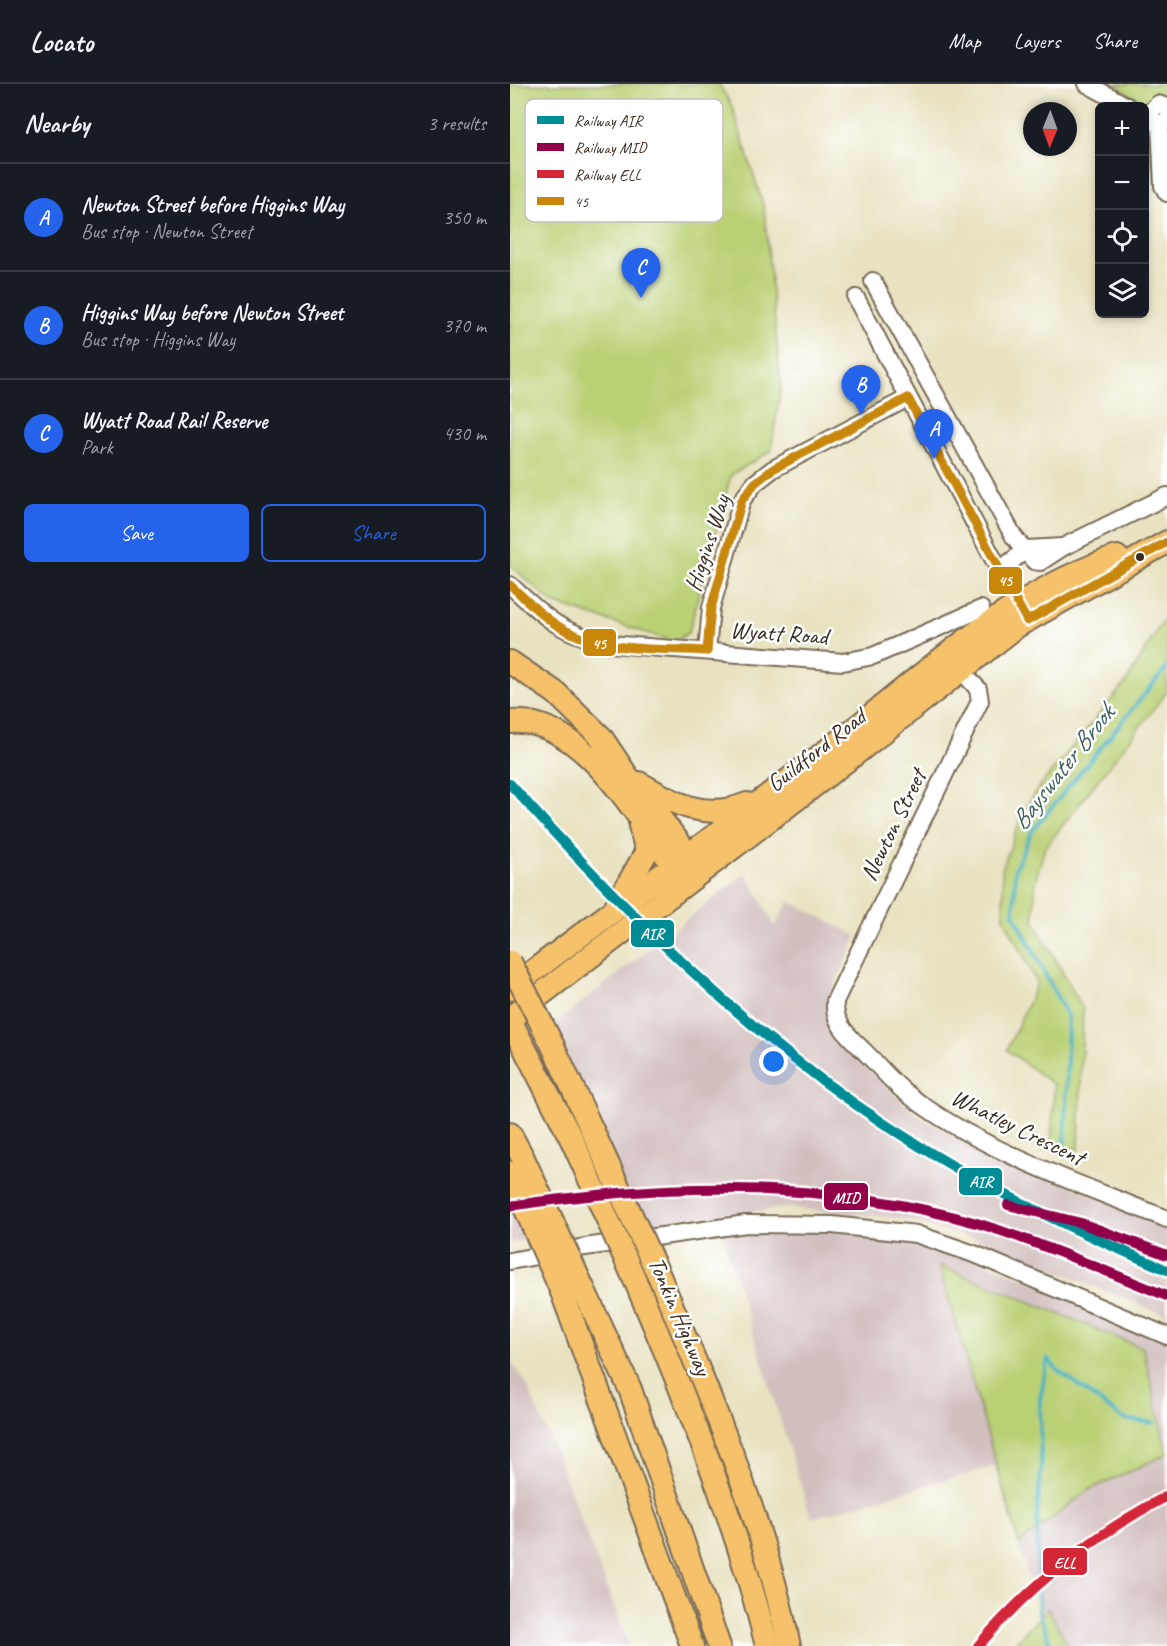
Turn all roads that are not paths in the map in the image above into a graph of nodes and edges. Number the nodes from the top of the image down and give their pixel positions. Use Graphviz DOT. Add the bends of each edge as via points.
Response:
graph roads {
  1 [pos="1087,84"];
  2 [pos="1120,102"];
  3 [pos="1167,107"];
  4 [pos="1155,117"];
  5 [pos="1167,193"];
  6 [pos="873,281"];
  7 [pos="856,298"];
  8 [pos="908,398"];
  9 [pos="1167,496"];
  10 [pos="1167,541"];
  11 [pos="1024,549"];
  12 [pos="1000,570"];
  13 [pos="510,585"];
  14 [pos="981,609"];
  15 [pos="1021,612"];
  16 [pos="707,651"];
  17 [pos="947,653"];
  18 [pos="510,662"];
  19 [pos="962,671"];
  20 [pos="510,722"];
  21 [pos="627,776"];
  22 [pos="771,793"];
  23 [pos="636,816"];
  24 [pos="688,870"];
  25 [pos="615,908"];
  26 [pos="510,962"];
  27 [pos="510,989"];
  28 [pos="510,1019"];
  29 [pos="840,1026"];
  30 [pos="510,1134"];
  31 [pos="582,1136"];
  32 [pos="516,1166"];
  33 [pos="1167,1219"];
  34 [pos="510,1261"];
  35 [pos="572,1290"];
  36 [pos="1167,1336"];
  37 [pos="692,1646"];
  38 [pos="719,1646"];
  39 [pos="767,1646"];
  40 [pos="789,1646"];
  1 -- 2 [label="street"];
  3 -- 4 [label="street" via="1158,104"];
  4 -- 5 [label="street" via="1162,186"];
  6 -- 11 [label="street"];
  7 -- 8 [label="street"];
  8 -- 12 [label="street"];
  8 -- 16 [label="street, Higgins Way" via="773,469 755,483 742,500 728,543 711,608"];
  9 -- 11 [label="street" via="1040,562 1034,561"];
  10 -- 15 [label="highway, Guildford Road"];
  11 -- 12 [label="street"];
  12 -- 15 [label="street"];
  13 -- 16 [label="street, Wyatt Road" via="548,620 577,636 609,644"];
  14 -- 16 [label="street, Wyatt Road" via="873,656 843,662"];
  15 -- 17 [label="highway, Guildford Road"];
  15 -- 19 [label="highway, Guildford Road"];
  17 -- 19 [label="street, Newton Street"];
  17 -- 22 [label="highway, Guildford Road"];
  18 -- 21 [label="highway" via="556,693 580,716 601,737"];
  19 -- 24 [label="highway, Guildford Road"];
  19 -- 29 [label="street, Newton Street" via="978,689 980,702 835,1001"];
  20 -- 23 [label="highway" via="543,726 572,741 600,769"];
  21 -- 22 [label="highway" via="670,802 700,812 727,811"];
  21 -- 24 [label="highway"];
  22 -- 24 [label="highway, Guildford Road"];
  23 -- 24 [label="highway"];
  23 -- 25 [label="highway" via="647,851"];
  24 -- 25 [label="highway, Guildford Road"];
  24 -- 28 [label="highway, Guildford Road"];
  25 -- 27 [label="highway, Guildford Road"];
  26 -- 31 [label="highway, bridge" via="553,1046"];
  28 -- 31 [label="highway, Tonkin Highway" via="532,1064"];
  29 -- 33 [label="street, Whatley Crescent" via="904,1092 960,1129 1058,1175"];
  30 -- 32 [label="highway"];
  31 -- 39 [label="highway, Tonkin Highway, bridge" via="725,1506"];
  31 -- 40 [label="highway, bridge" via="660,1278 699,1373 758,1528"];
  32 -- 35 [label="highway, bridge"];
  34 -- 36 [label="street" via="746,1224 832,1225 916,1234 977,1255"];
  35 -- 37 [label="highway"];
  35 -- 38 [label="highway" via="630,1389"];
}
